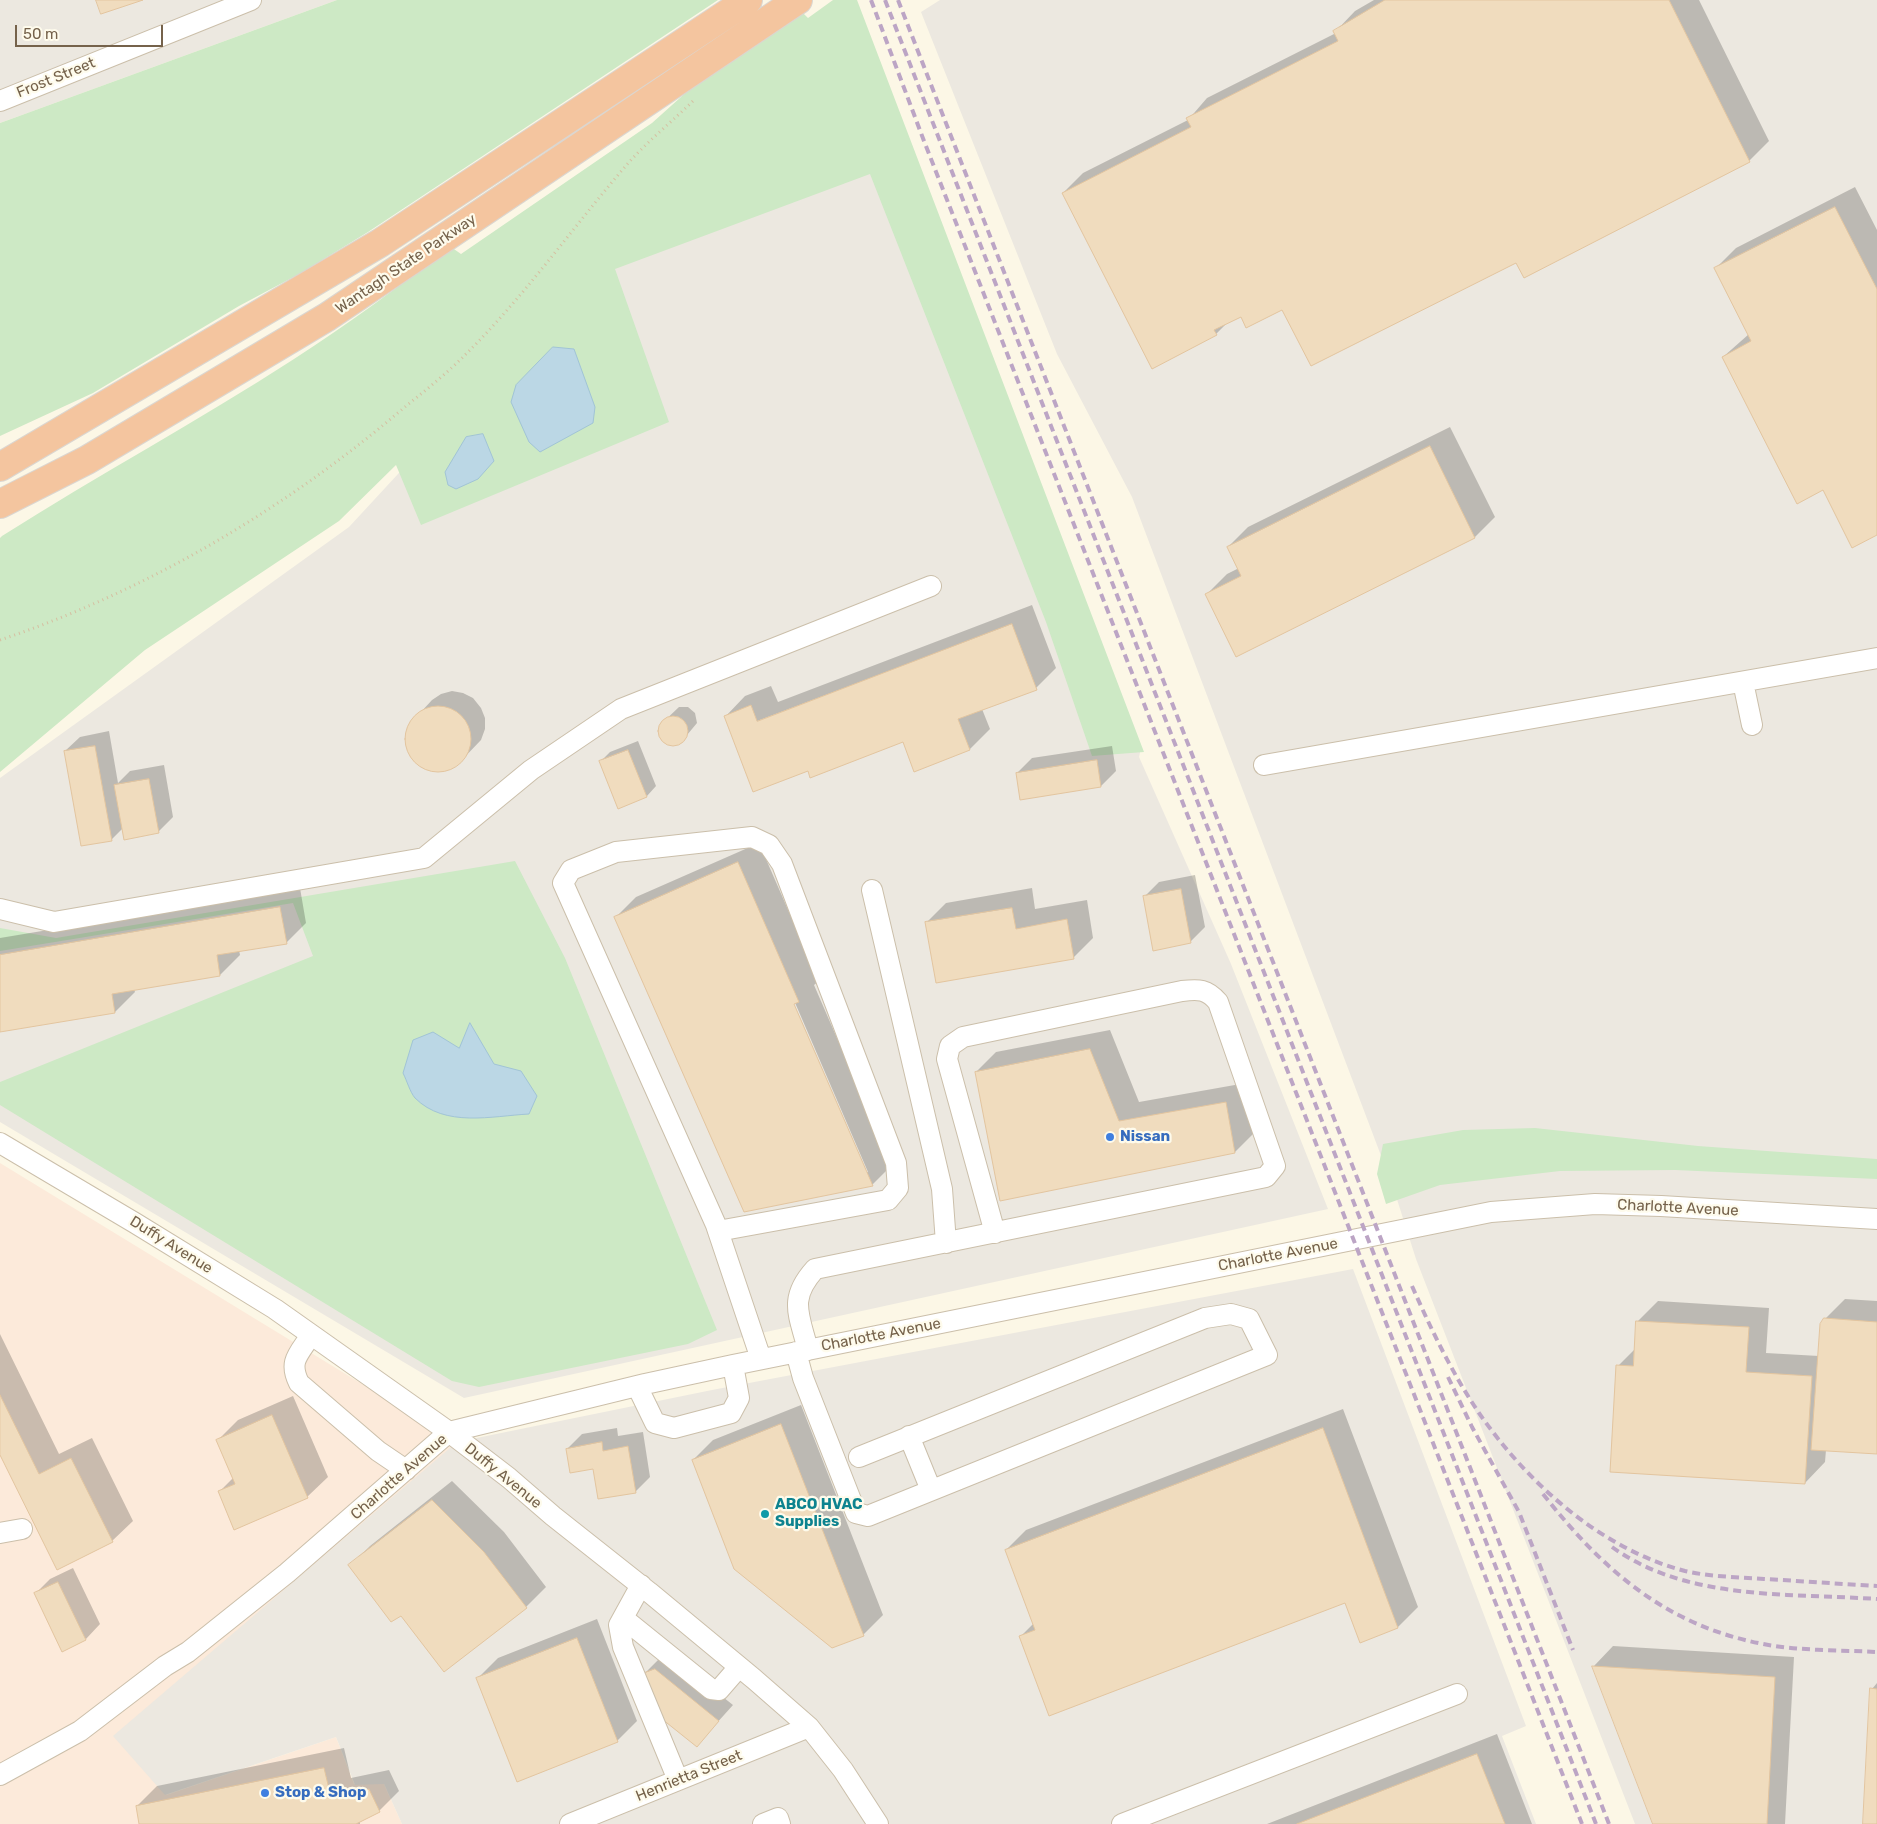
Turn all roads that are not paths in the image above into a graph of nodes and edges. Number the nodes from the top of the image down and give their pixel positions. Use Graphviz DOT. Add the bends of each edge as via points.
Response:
graph roads {
  1 [pos="251,0"];
  2 [pos="748,0"];
  3 [pos="793,4"];
  4 [pos="0,101"];
  5 [pos="59,434"];
  6 [pos="0,451"];
  7 [pos="0,467"];
  8 [pos="35,484"];
  9 [pos="0,504"];
  10 [pos="0,518"];
  11 [pos="931,586"];
  12 [pos="1877,658"];
  13 [pos="1743,682"];
  14 [pos="1752,725"];
  15 [pos="1264,765"];
  16 [pos="872,890"];
  17 [pos="0,909"];
  18 [pos="0,1143"];
  19 [pos="1877,1219"];
  20 [pos="718,1232"];
  21 [pos="995,1233"];
  22 [pos="946,1243"];
  23 [pos="311,1335"];
  24 [pos="802,1351"];
  25 [pos="761,1359"];
  26 [pos="733,1365"];
  27 [pos="638,1386"];
  28 [pos="449,1432"];
  29 [pos="909,1436"];
  30 [pos="859,1457"];
  31 [pos="406,1470"];
  32 [pos="931,1490"];
  33 [pos="22,1529"];
  34 [pos="0,1533"];
  35 [pos="640,1585"];
  36 [pos="623,1618"];
  37 [pos="739,1667"];
  38 [pos="1457,1694"];
  39 [pos="809,1727"];
  40 [pos="0,1775"];
  41 [pos="678,1780"];
  42 [pos="570,1824"];
  43 [pos="764,1824"];
  44 [pos="780,1824"];
  45 [pos="878,1824"];
  46 [pos="1122,1824"];
  1 -- 4 [label="street, Frost Street"];
  2 -- 5 [label="highway, Wantagh State Parkway" via="380,242"];
  3 -- 8 [label="highway, Wantagh State Parkway" via="327,317 87,460"];
  5 -- 6 [label="highway"];
  5 -- 7 [label="highway, Wantagh State Parkway"];
  8 -- 9 [label="highway, Wantagh State Parkway"];
  8 -- 10 [label="highway"];
  11 -- 17 [label="street" via="621,709 531,770 424,858 54,922"];
  12 -- 13 [label="street"];
  13 -- 14 [label="street"];
  13 -- 15 [label="street"];
  16 -- 22 [label="street" via="942,1189"];
  18 -- 23 [label="street, Duffy Avenue" via="135,1222"];
  19 -- 24 [label="street, Charlotte Avenue" via="1595,1204 1491,1212"];
  20 -- 20 [label="street" via="564,883 571,870 616,852 752,836 769,844 782,864 896,1163 898,1188 888,1200"];
  20 -- 25 [label="street"];
  21 -- 21 [label="street" via="1266,1177 1275,1166 1218,1002 1210,993 1200,989 1182,991 963,1037 950,1046 947,1059"];
  21 -- 22 [label="street"];
  22 -- 24 [label="street" via="816,1270 804,1281 796,1302"];
  23 -- 28 [label="street, Duffy Avenue"];
  23 -- 31 [label="street" via="293,1364 298,1383 378,1451"];
  24 -- 25 [label="street, Charlotte Avenue"];
  24 -- 32 [label="street" via="803,1378 856,1513 868,1516"];
  25 -- 26 [label="street, Charlotte Avenue"];
  26 -- 27 [label="street, Charlotte Avenue"];
  26 -- 27 [label="street" via="739,1398 731,1413 674,1428 655,1423"];
  27 -- 28 [label="street, Charlotte Avenue"];
  28 -- 31 [label="street, Charlotte Avenue"];
  28 -- 35 [label="street, Duffy Avenue"];
  29 -- 30 [label="street"];
  29 -- 32 [label="street"];
  29 -- 32 [label="street" via="1205,1318 1231,1314 1249,1319 1267,1355"];
  31 -- 40 [label="street, Charlotte Avenue" via="288,1574 188,1652 80,1731"];
  33 -- 34 [label="street"];
  35 -- 36 [label="street"];
  35 -- 37 [label="street, Duffy Avenue"];
  36 -- 37 [label="street" via="711,1689 719,1690"];
  36 -- 41 [label="street" via="619,1625 623,1647"];
  37 -- 39 [label="street, Duffy Avenue"];
  38 -- 46 [label="street"];
  39 -- 41 [label="street, Henrietta Street"];
  39 -- 45 [label="street, Duffy Avenue" via="843,1770"];
  41 -- 42 [label="street, Henrietta Street"];
  43 -- 44 [label="street" via="778,1818"];
}
